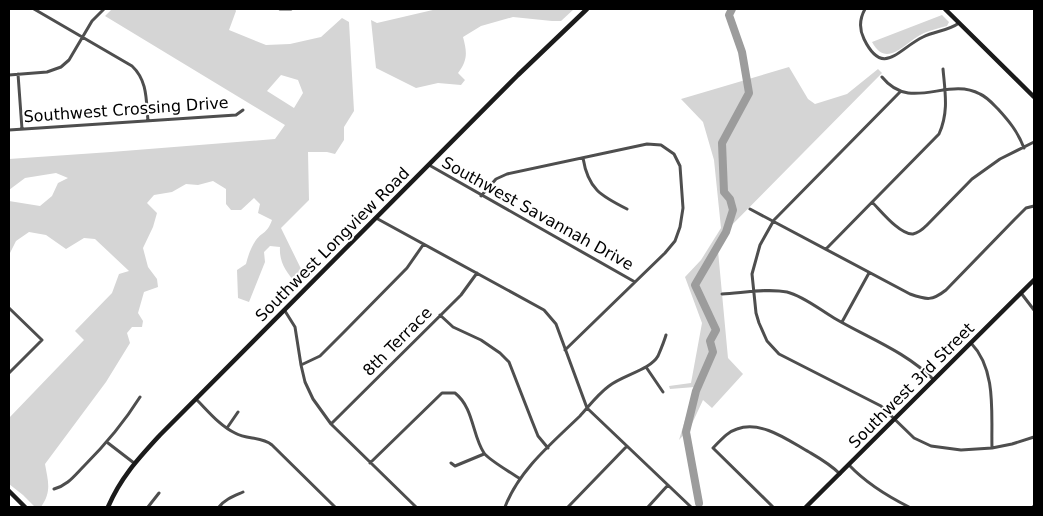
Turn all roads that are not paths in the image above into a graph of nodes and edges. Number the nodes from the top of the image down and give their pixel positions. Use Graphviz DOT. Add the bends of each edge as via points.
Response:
graph roads {
  1 [pos="34,9"];
  2 [pos="104,9"];
  3 [pos="280,9"];
  4 [pos="291,9"];
  5 [pos="586,9"];
  6 [pos="866,9"];
  7 [pos="945,9"];
  8 [pos="959,22"];
  9 [pos="82,37"];
  10 [pos="943,69"];
  11 [pos="18,74"];
  12 [pos="9,75"];
  13 [pos="882,77"];
  14 [pos="945,90"];
  15 [pos="900,92"];
  16 [pos="1034,97"];
  17 [pos="243,110"];
  18 [pos="148,121"];
  19 [pos="22,129"];
  20 [pos="9,130"];
  21 [pos="1034,142"];
  22 [pos="1024,148"];
  23 [pos="583,158"];
  24 [pos="429,165"];
  25 [pos="481,196"];
  26 [pos="872,202"];
  27 [pos="1034,206"];
  28 [pos="627,209"];
  29 [pos="750,209"];
  30 [pos="376,218"];
  31 [pos="774,220"];
  32 [pos="423,245"];
  33 [pos="826,249"];
  34 [pos="477,273"];
  35 [pos="869,273"];
  36 [pos="1034,280"];
  37 [pos="635,282"];
  38 [pos="754,292"];
  39 [pos="1021,293"];
  40 [pos="722,294"];
  41 [pos="9,308"];
  42 [pos="1034,310"];
  43 [pos="285,311"];
  44 [pos="440,315"];
  45 [pos="842,322"];
  46 [pos="666,335"];
  47 [pos="971,343"];
  48 [pos="565,350"];
  49 [pos="300,365"];
  50 [pos="646,367"];
  51 [pos="9,373"];
  52 [pos="934,380"];
  53 [pos="663,392"];
  54 [pos="140,397"];
  55 [pos="196,399"];
  56 [pos="587,408"];
  57 [pos="238,412"];
  58 [pos="895,419"];
  59 [pos="331,424"];
  60 [pos="227,428"];
  61 [pos="1034,437"];
  62 [pos="108,443"];
  63 [pos="627,446"];
  64 [pos="548,448"];
  65 [pos="992,448"];
  66 [pos="484,454"];
  67 [pos="134,463"];
  68 [pos="370,463"];
  69 [pos="451,463"];
  70 [pos="849,465"];
  71 [pos="840,474"];
  72 [pos="519,478"];
  73 [pos="668,485"];
  74 [pos="54,489"];
  75 [pos="9,491"];
  76 [pos="243,492"];
  77 [pos="159,493"];
  78 [pos="25,507"];
  79 [pos="108,507"];
  80 [pos="148,507"];
  81 [pos="219,507"];
  82 [pos="335,507"];
  83 [pos="416,507"];
  84 [pos="505,507"];
  85 [pos="568,507"];
  86 [pos="648,507"];
  87 [pos="691,507"];
  88 [pos="773,507"];
  89 [pos="806,507"];
  90 [pos="909,507"];
  1 -- 9 [label="street"];
  2 -- 9 [label="street"];
  3 -- 4 [label="street"];
  5 -- 24 [label="street, Southwest Longview Road"];
  6 -- 8 [label="street" via="860,23 862,34 870,50 883,58 893,57 920,38 952,28"];
  7 -- 8 [label="street"];
  8 -- 16 [label="street"];
  9 -- 11 [label="street" via="69,60 61,67 47,72"];
  9 -- 18 [label="street" via="139,73 145,85"];
  10 -- 14 [label="street"];
  11 -- 12 [label="street"];
  11 -- 19 [label="street"];
  13 -- 15 [label="street"];
  14 -- 15 [label="street" via="917,94"];
  14 -- 22 [label="street" via="980,94 1013,126"];
  14 -- 26 [label="street" via="945,121 939,134"];
  15 -- 31 [label="street"];
  17 -- 18 [label="street, Southwest Crossing Drive" via="236,115"];
  18 -- 19 [label="street, Southwest Crossing Drive"];
  19 -- 20 [label="street, Southwest Crossing Drive"];
  21 -- 22 [label="street"];
  22 -- 26 [label="street" via="1000,159 972,179 927,225 913,234 904,233"];
  23 -- 25 [label="street" via="508,174 496,179"];
  23 -- 28 [label="street" via="590,183 605,198"];
  23 -- 37 [label="street" via="647,144 661,145 674,154 680,166 683,208 680,226 665,253"];
  24 -- 25 [label="street, Southwest Savannah Drive"];
  24 -- 30 [label="street, Southwest Longview Road"];
  25 -- 37 [label="street, Southwest Savannah Drive"];
  26 -- 33 [label="street"];
  27 -- 35 [label="street" via="1026,208 936,298 924,299 910,294"];
  29 -- 31 [label="street"];
  30 -- 32 [label="street"];
  30 -- 43 [label="street, Southwest Longview Road"];
  31 -- 33 [label="street"];
  31 -- 38 [label="street" via="754,261"];
  32 -- 34 [label="street"];
  32 -- 49 [label="street" via="407,268 320,356"];
  33 -- 35 [label="street"];
  34 -- 44 [label="street, 8th Terrace" via="461,295"];
  34 -- 48 [label="street" via="544,310 556,324"];
  35 -- 45 [label="street"];
  36 -- 39 [label="street, Southwest 3rd Street"];
  37 -- 48 [label="street"];
  38 -- 40 [label="street"];
  38 -- 45 [label="street" via="778,291 796,295"];
  38 -- 58 [label="street" via="763,334 780,354 881,406"];
  39 -- 42 [label="street"];
  39 -- 47 [label="street, Southwest 3rd Street"];
  41 -- 51 [label="street" via="42,340"];
  43 -- 49 [label="street" via="295,327"];
  43 -- 55 [label="street, Southwest Longview Road"];
  44 -- 59 [label="street, 8th Terrace"];
  44 -- 64 [label="street" via="453,327 481,340 509,362 538,436"];
  45 -- 52 [label="street" via="898,351"];
  46 -- 50 [label="street" via="657,357"];
  47 -- 52 [label="street, Southwest 3rd Street"];
  47 -- 65 [label="street" via="989,373"];
  48 -- 56 [label="street"];
  49 -- 59 [label="street" via="313,399"];
  50 -- 53 [label="street"];
  50 -- 56 [label="street" via="618,379"];
  52 -- 58 [label="street, Southwest 3rd Street"];
  54 -- 62 [label="street"];
  55 -- 60 [label="street"];
  55 -- 67 [label="street, Southwest Longview Road"];
  56 -- 63 [label="street"];
  56 -- 64 [label="street"];
  57 -- 60 [label="street"];
  58 -- 65 [label="street" via="914,438 932,446 961,450"];
  58 -- 70 [label="street, Southwest 3rd Street"];
  59 -- 68 [label="street"];
  60 -- 82 [label="street" via="236,434 268,442"];
  61 -- 65 [label="street"];
  62 -- 67 [label="street"];
  62 -- 74 [label="street" via="64,486"];
  63 -- 73 [label="street"];
  63 -- 85 [label="street"];
  64 -- 72 [label="street"];
  66 -- 68 [label="street" via="462,398 455,393 442,393"];
  66 -- 69 [label="street" via="455,466"];
  66 -- 72 [label="street"];
  67 -- 79 [label="street, Southwest Longview Road"];
  68 -- 83 [label="street"];
  70 -- 71 [label="street, Southwest 3rd Street"];
  70 -- 90 [label="street" via="862,479"];
  71 -- 88 [label="street" via="820,458 774,432 748,427 726,435 713,448"];
  71 -- 89 [label="street, Southwest 3rd Street"];
  72 -- 84 [label="street"];
  73 -- 86 [label="street"];
  73 -- 87 [label="street"];
  75 -- 78 [label="street"];
  76 -- 81 [label="street" via="231,496"];
  77 -- 80 [label="street"];
}
